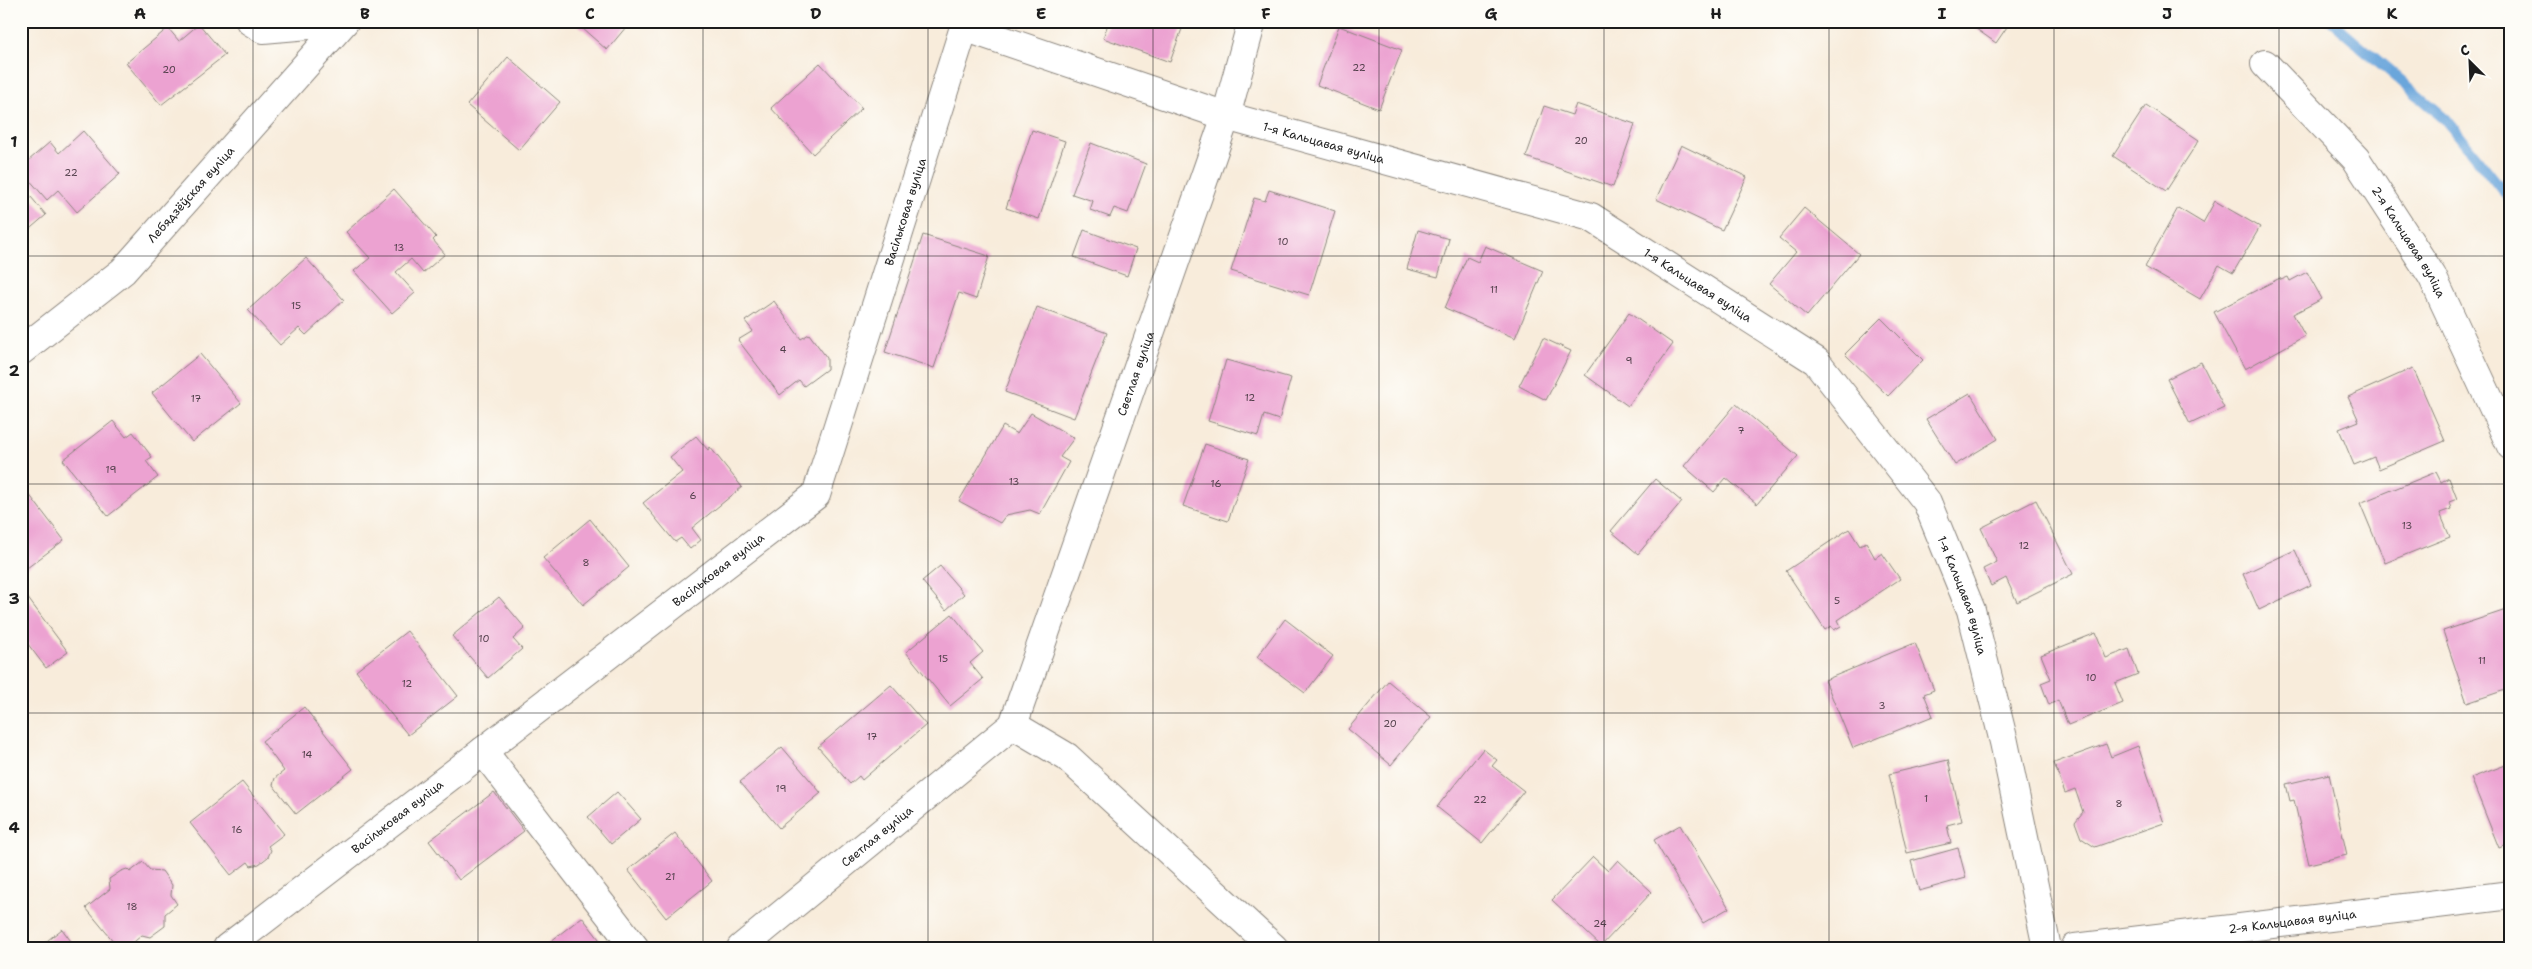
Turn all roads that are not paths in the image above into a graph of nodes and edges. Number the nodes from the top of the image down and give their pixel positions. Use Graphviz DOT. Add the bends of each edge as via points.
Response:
graph roads {
  1 [pos="250,21"];
  2 [pos="326,21"];
  3 [pos="345,21"];
  4 [pos="1252,21"];
  5 [pos="965,24"];
  6 [pos="2265,64"];
  7 [pos="1226,116"];
  8 [pos="21,350"];
  9 [pos="2511,446"];
  10 [pos="1013,725"];
  11 [pos="483,751"];
  12 [pos="2511,895"];
  13 [pos="227,948"];
  14 [pos="635,948"];
  15 [pos="741,948"];
  16 [pos="1274,948"];
  17 [pos="2047,948"];
  18 [pos="2075,948"];
  1 -- 2 [label="street" via="262,29"];
  3 -- 8 [label="street, Лебядзёўская вуліца" via="123,271"];
  4 -- 7 [label="street, Светлая вуліца"];
  5 -- 7 [label="street, 1-я Кальцавая вуліца"];
  5 -- 11 [label="street, Васільковая вуліца" via="816,495"];
  6 -- 9 [label="street, 2-я Кальцавая вуліца" via="2356,159 2432,276"];
  7 -- 10 [label="street, Светлая вуліца"];
  7 -- 17 [label="street, 1-я Кальцавая вуліца" via="1591,217 1816,361 1927,502 1971,610 2004,742"];
  10 -- 15 [label="street, Светлая вуліца"];
  10 -- 16 [label="street" via="1067,757"];
  11 -- 13 [label="street, Васільковая вуліца"];
  11 -- 14 [label="street"];
  12 -- 18 [label="street, 2-я Кальцавая вуліца"];
}
